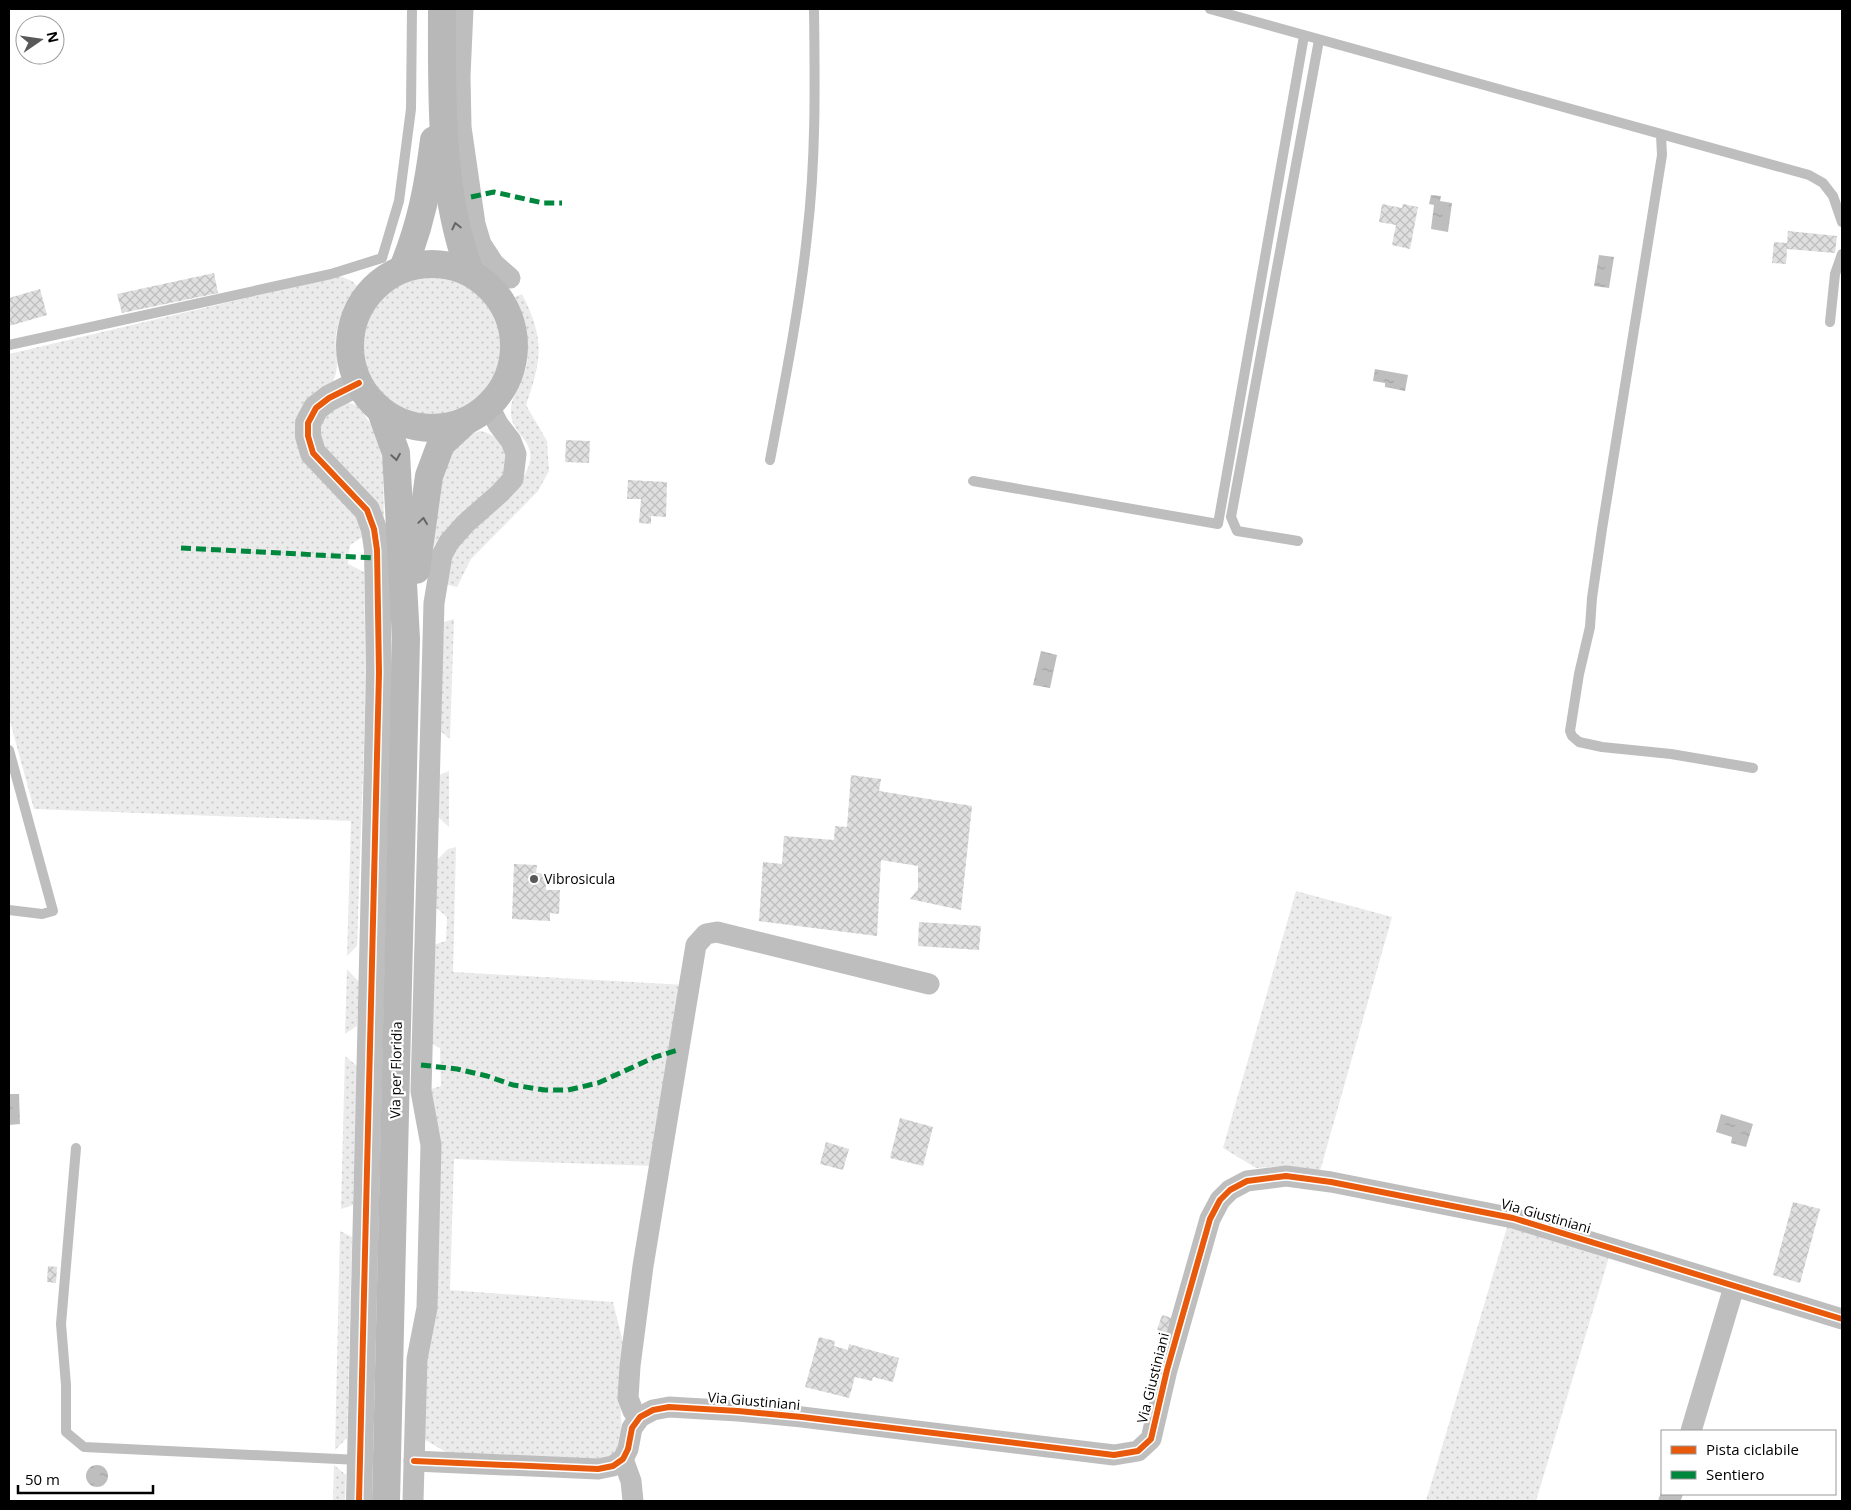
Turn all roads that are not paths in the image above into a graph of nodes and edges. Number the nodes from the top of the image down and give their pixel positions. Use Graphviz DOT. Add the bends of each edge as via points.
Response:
graph roads {
  1 [pos="412,9"];
  2 [pos="442,9"];
  3 [pos="462,9"];
  4 [pos="814,9"];
  5 [pos="1210,9"];
  6 [pos="1304,36"];
  7 [pos="1318,40"];
  8 [pos="442,81"];
  9 [pos="1661,135"];
  10 [pos="1842,222"];
  11 [pos="1842,254"];
  12 [pos="403,268"];
  13 [pos="470,272"];
  14 [pos="510,278"];
  15 [pos="1830,322"];
  16 [pos="9,345"];
  17 [pos="359,383"];
  18 [pos="489,406"];
  19 [pos="381,410"];
  20 [pos="466,421"];
  21 [pos="770,460"];
  22 [pos="973,481"];
  23 [pos="1298,541"];
  24 [pos="406,639"];
  25 [pos="9,750"];
  26 [pos="1753,768"];
  27 [pos="9,910"];
  28 [pos="929,984"];
  29 [pos="76,1148"];
  30 [pos="1734,1287"];
  31 [pos="1842,1319"];
  32 [pos="640,1417"];
  33 [pos="1690,1430"];
  34 [pos="624,1459"];
  35 [pos="360,1460"];
  36 [pos="414,1462"];
  37 [pos="359,1501"];
  38 [pos="386,1501"];
  39 [pos="413,1501"];
  40 [pos="632,1501"];
  1 -- 16 [label="lane" via="411,109 399,201 382,258 331,274"];
  2 -- 8 [label="main road"];
  3 -- 14 [label="street" via="461,127 475,224 481,244 494,264"];
  4 -- 21 [label="lane" via="815,129 807,236"];
  5 -- 6 [label="lane"];
  6 -- 7 [label="lane"];
  6 -- 22 [label="lane" via="1218,524"];
  7 -- 9 [label="lane"];
  7 -- 23 [label="lane" via="1231,517 1237,531"];
  8 -- 12 [label="main road" via="429,180 420,222"];
  13 -- 8 [label="main road, one-way" via="453,211"];
  9 -- 10 [label="lane" via="1809,175 1823,183 1833,196"];
  9 -- 26 [label="lane" via="1662,155 1602,529 1590,627 1570,731 1579,742 1602,747 1671,754"];
  11 -- 15 [label="lane" via="1835,274"];
  12 -- 13 [label="main road" via="437,263"];
  12 -- 17 [label="main road" via="379,282 361,303 351,329 350,357"];
  13 -- 18 [label="main road" via="491,288 506,310 514,334 513,361 504,385"];
  17 -- 19 [label="main road"];
  17 -- 35 [label="street" via="316,408 308,423 308,436 313,453 367,510 377,550 379,674"];
  18 -- 20 [label="main road"];
  18 -- 36 [label="street" via="516,454 513,479 449,542 442,555 434,603 421,1091 431,1145 428,1308 417,1359"];
  19 -- 20 [label="main road" via="400,422 422,428 444,428"];
  19 -- 24 [label="main road, one-way" via="396,453"];
  24 -- 20 [label="main road, one-way" via="429,476 441,444"];
  24 -- 38 [label="main road, Via per Floridia"];
  25 -- 27 [label="lane" via="53,911 42,914"];
  28 -- 32 [label="street" via="717,932 706,934 696,945 644,1256 630,1366 628,1398 633,1411"];
  29 -- 35 [label="lane" via="61,1324 66,1432 84,1447"];
  30 -- 31 [label="street, Via Giustiniani"];
  30 -- 32 [label="street, Via Giustiniani" via="1513,1218 1331,1182 1286,1176 1265,1177 1247,1180 1230,1190 1220,1200 1210,1219 1151,1439 1138,1451 1114,1455 738,1411 669,1407"];
  30 -- 33 [label="street"];
  32 -- 34 [label="street" via="632,1428"];
  34 -- 36 [label="street" via="613,1466 598,1469"];
  34 -- 40 [label="street" via="631,1481"];
  35 -- 37 [label="street"];
  36 -- 39 [label="street"];
}
